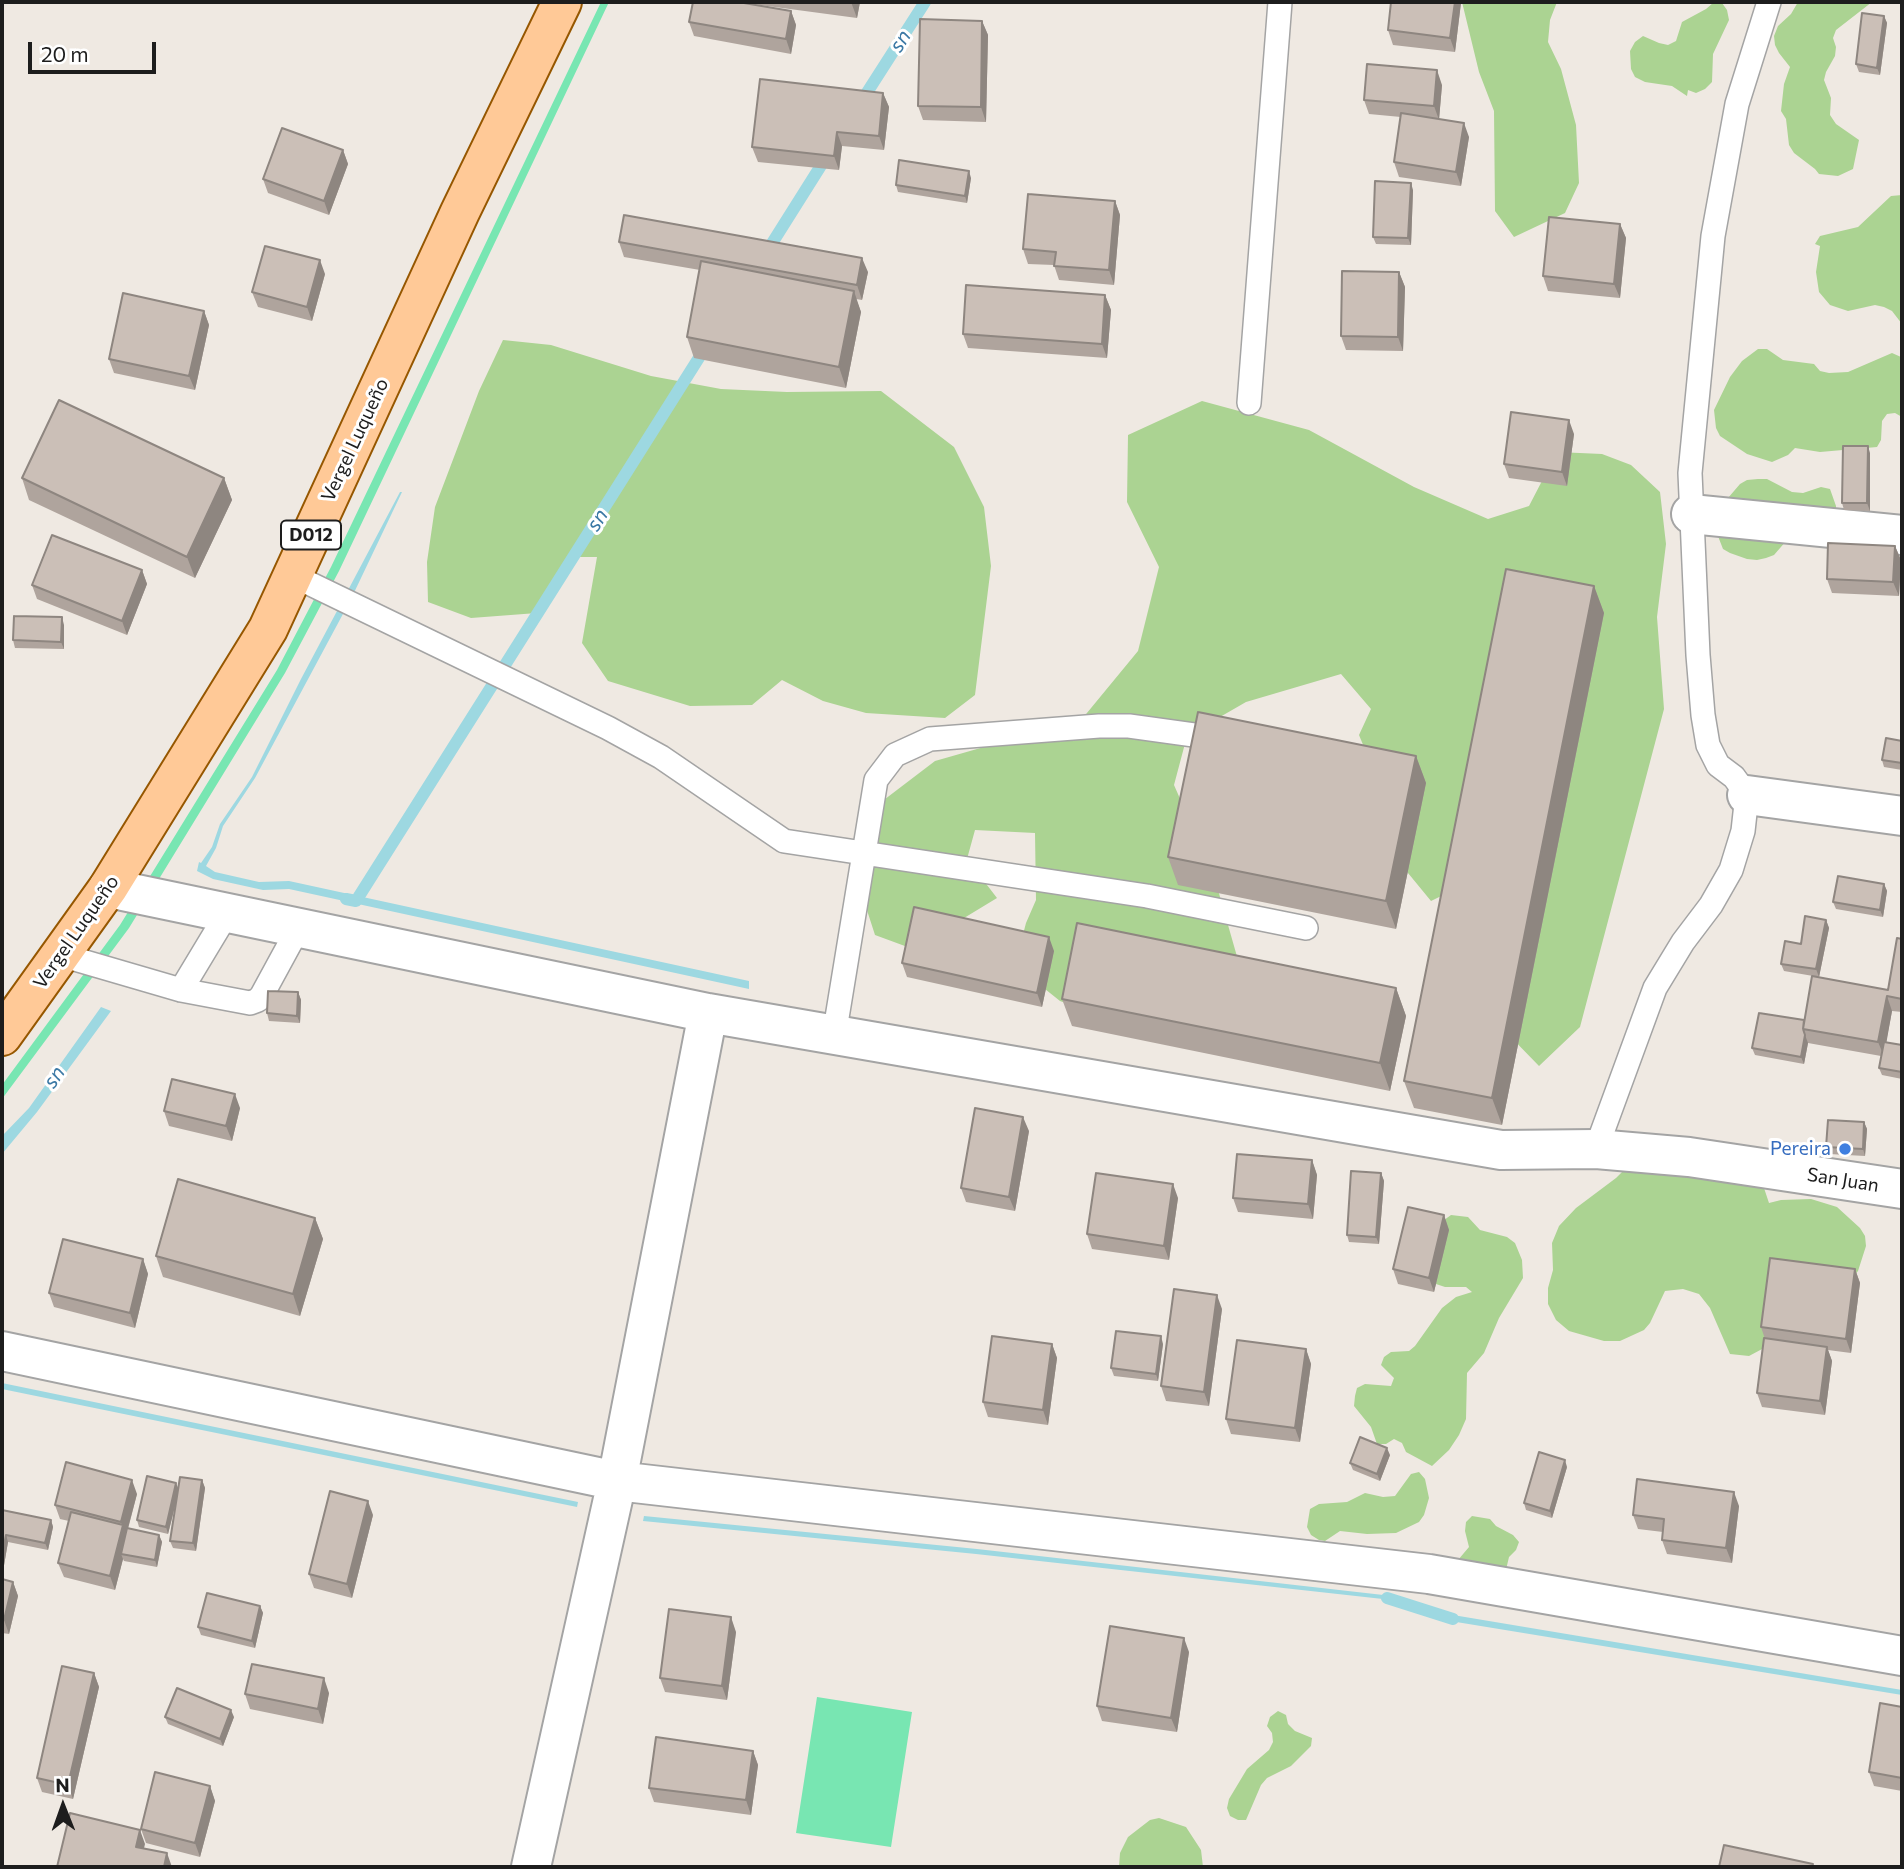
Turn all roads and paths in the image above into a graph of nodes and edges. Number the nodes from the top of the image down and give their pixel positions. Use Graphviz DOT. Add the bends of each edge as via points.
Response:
graph roads {
  1 [pos="562,2"];
  2 [pos="1280,2"];
  3 [pos="1769,2"];
  4 [pos="1249,403"];
  5 [pos="1692,514"];
  6 [pos="1902,535"];
  7 [pos="292,575"];
  8 [pos="1247,743"];
  9 [pos="1746,795"];
  10 [pos="1902,816"];
  11 [pos="863,853"];
  12 [pos="108,888"];
  13 [pos="228,912"];
  14 [pos="299,928"];
  15 [pos="1306,928"];
  16 [pos="61,955"];
  17 [pos="181,990"];
  18 [pos="708,1013"];
  19 [pos="2,1036"];
  20 [pos="834,1036"];
  21 [pos="1596,1149"];
  22 [pos="1902,1189"];
  23 [pos="2,1351"];
  24 [pos="617,1481"];
  25 [pos="1902,1656"];
  26 [pos="531,1867"];
  1 -- 7 [label="main road, Vergel Luqueño / D012"];
  2 -- 4 [label="lane"];
  3 -- 5 [label="lane" via="1737,104 1713,236 1690,473"];
  5 -- 6 [label="street"];
  5 -- 9 [label="lane" via="1698,655 1708,744 1718,765 1734,777"];
  7 -- 11 [label="lane" via="661,757 784,841"];
  7 -- 12 [label="main road, Vergel Luqueño / D012" via="268,629"];
  8 -- 11 [label="lane" via="1129,726 930,739 895,755 877,780"];
  9 -- 10 [label="street"];
  9 -- 21 [label="lane" via="1743,831 1731,870 1655,988"];
  11 -- 15 [label="lane" via="1147,896"];
  11 -- 20 [label="lane"];
  12 -- 13 [label="street, San Juan"];
  12 -- 16 [label="main road, Vergel Luqueño / D012"];
  13 -- 14 [label="street, San Juan"];
  13 -- 17 [label="lane"];
  14 -- 17 [label="lane" via="258,1000 250,1003"];
  14 -- 18 [label="street, San Juan"];
  16 -- 17 [label="lane"];
  16 -- 19 [label="main road, Vergel Luqueño / D012"];
  18 -- 20 [label="street, San Juan"];
  18 -- 24 [label="street"];
  20 -- 21 [label="street, San Juan" via="1501,1150"];
  21 -- 22 [label="street, San Juan" via="1701,1159"];
  23 -- 24 [label="street"];
  24 -- 25 [label="street" via="1429,1574"];
  24 -- 26 [label="street"];
}
